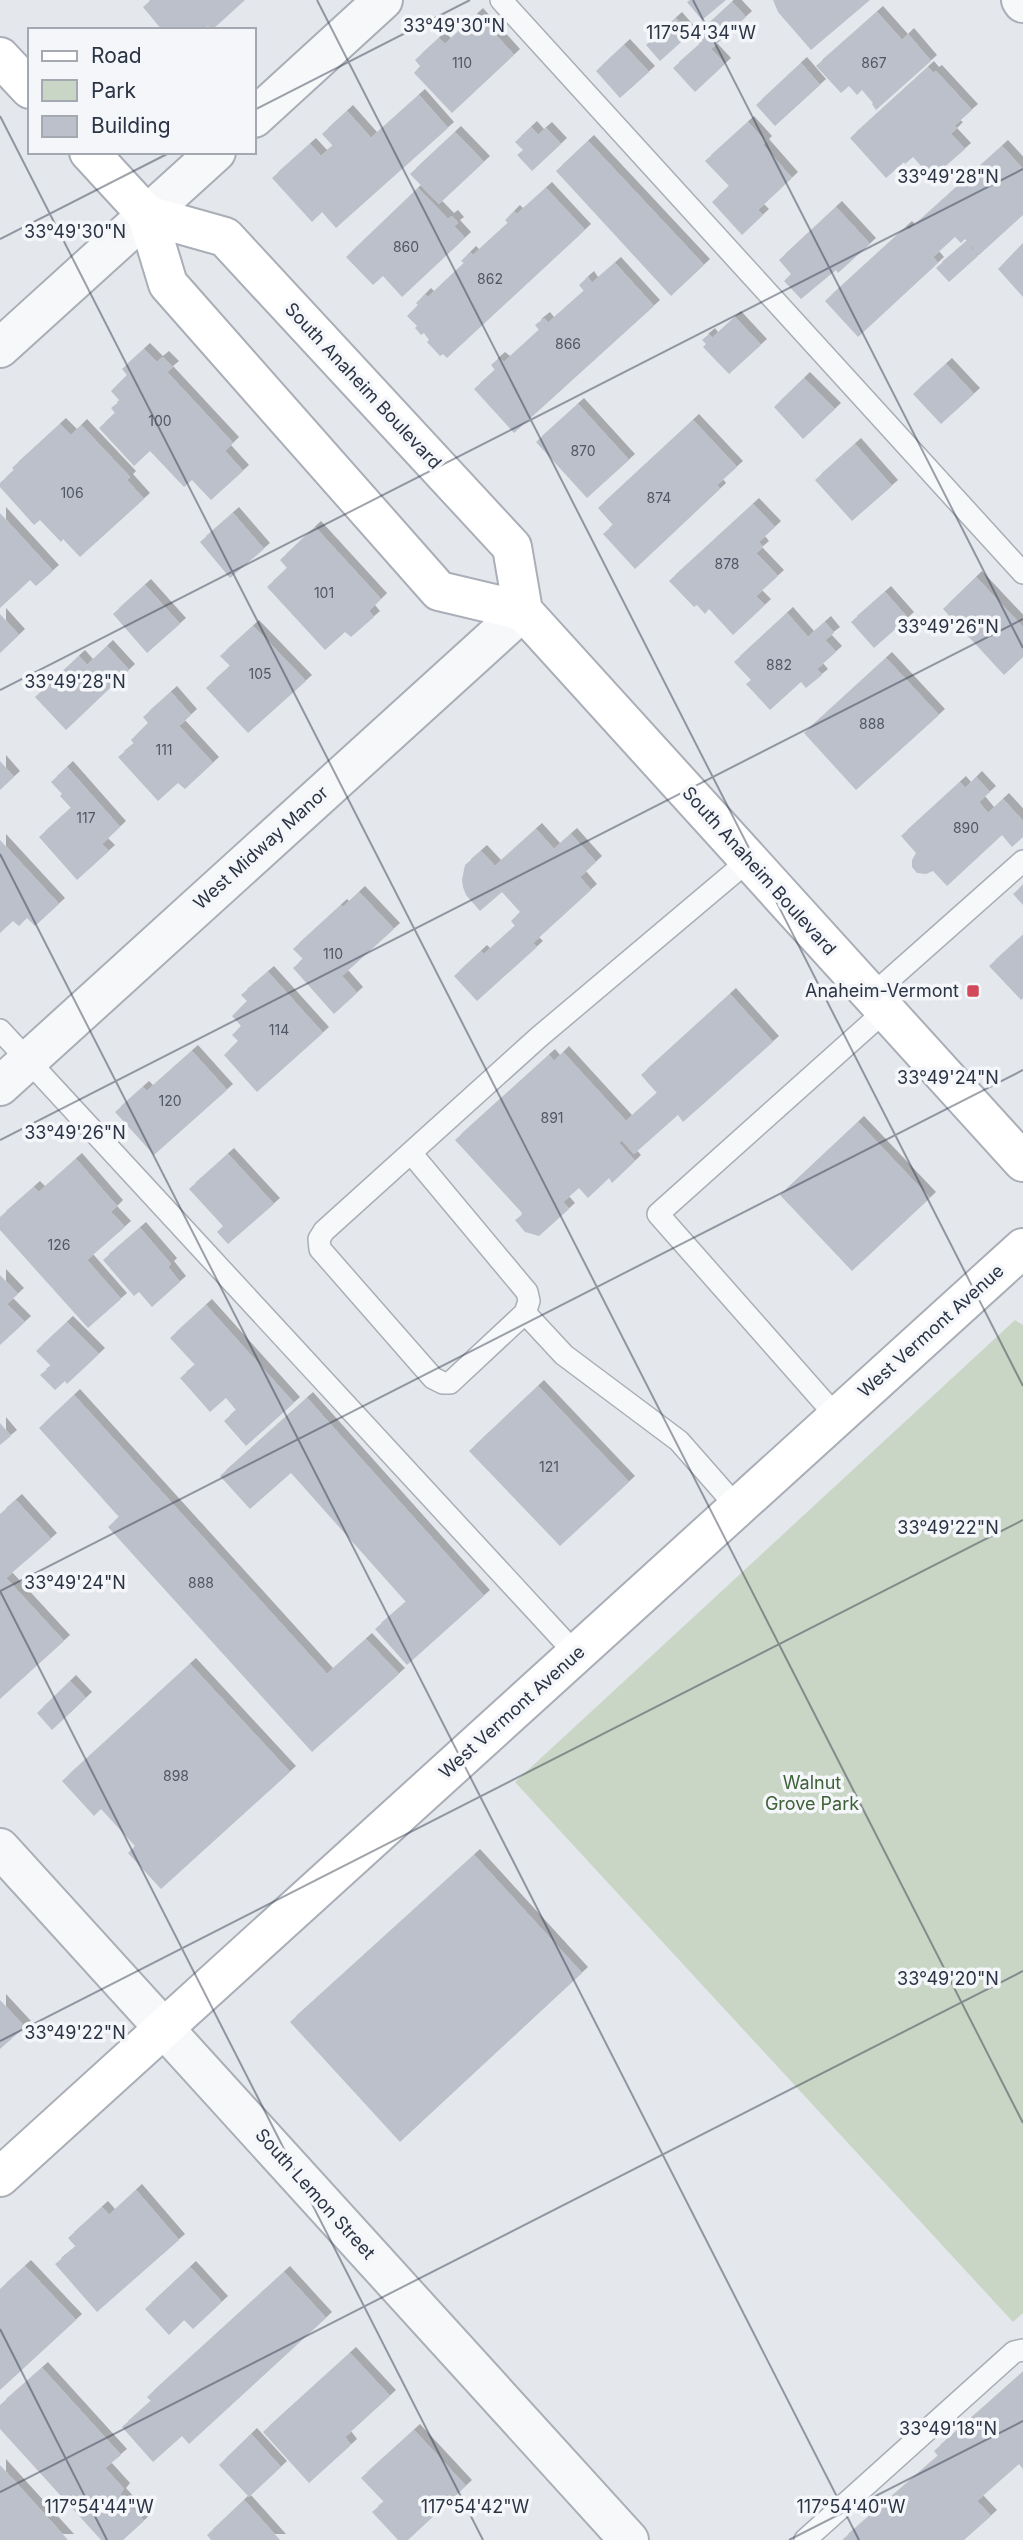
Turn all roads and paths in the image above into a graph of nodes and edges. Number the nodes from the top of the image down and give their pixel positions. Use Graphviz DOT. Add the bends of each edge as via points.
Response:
graph roads {
  1 [pos="383,0"];
  2 [pos="501,0"];
  3 [pos="0,57"];
  4 [pos="28,87"];
  5 [pos="256,115"];
  6 [pos="91,154"];
  7 [pos="214,154"];
  8 [pos="147,215"];
  9 [pos="0,348"];
  10 [pos="1023,573"];
  11 [pos="523,611"];
  12 [pos="749,860"];
  13 [pos="1023,861"];
  14 [pos="879,1003"];
  15 [pos="0,1030"];
  16 [pos="28,1060"];
  17 [pos="0,1086"];
  18 [pos="411,1153"];
  19 [pos="1023,1162"];
  20 [pos="1023,1248"];
  21 [pos="525,1313"];
  22 [pos="837,1417"];
  23 [pos="737,1507"];
  24 [pos="576,1654"];
  25 [pos="0,1848"];
  26 [pos="164,2028"];
  27 [pos="0,2177"];
  28 [pos="1023,2350"];
  29 [pos="629,2540"];
  30 [pos="805,2540"];
  1 -- 5 [label="street"];
  2 -- 10 [label="lane"];
  3 -- 4 [label="main road"];
  6 -- 8 [label="main road"];
  7 -- 8 [label="street"];
  8 -- 9 [label="street"];
  8 -- 11 [label="main road, South Anaheim Boulevard" via="225,237 512,547"];
  8 -- 11 [label="main road" via="168,284 439,592"];
  11 -- 12 [label="main road, South Anaheim Boulevard"];
  11 -- 16 [label="street, West Midway Manor"];
  12 -- 14 [label="main road, South Anaheim Boulevard"];
  12 -- 18 [label="lane" via="539,1037"];
  13 -- 14 [label="lane"];
  14 -- 19 [label="main road, South Anaheim Boulevard"];
  14 -- 22 [label="lane" via="658,1214"];
  15 -- 16 [label="lane"];
  16 -- 17 [label="street, West Midway Manor"];
  16 -- 24 [label="lane"];
  18 -- 21 [label="lane" via="527,1292"];
  18 -- 21 [label="lane" via="324,1231 320,1249 433,1378 443,1383 450,1383"];
  20 -- 22 [label="main road, West Vermont Avenue"];
  21 -- 23 [label="lane" via="564,1355 679,1441"];
  22 -- 23 [label="main road, West Vermont Avenue"];
  23 -- 24 [label="main road, West Vermont Avenue"];
  24 -- 26 [label="main road, West Vermont Avenue"];
  25 -- 26 [label="street, South Lemon Street"];
  26 -- 27 [label="main road, West Vermont Avenue"];
  26 -- 29 [label="street, South Lemon Street"];
  28 -- 30 [label="lane" via="1014,2352"];
}
